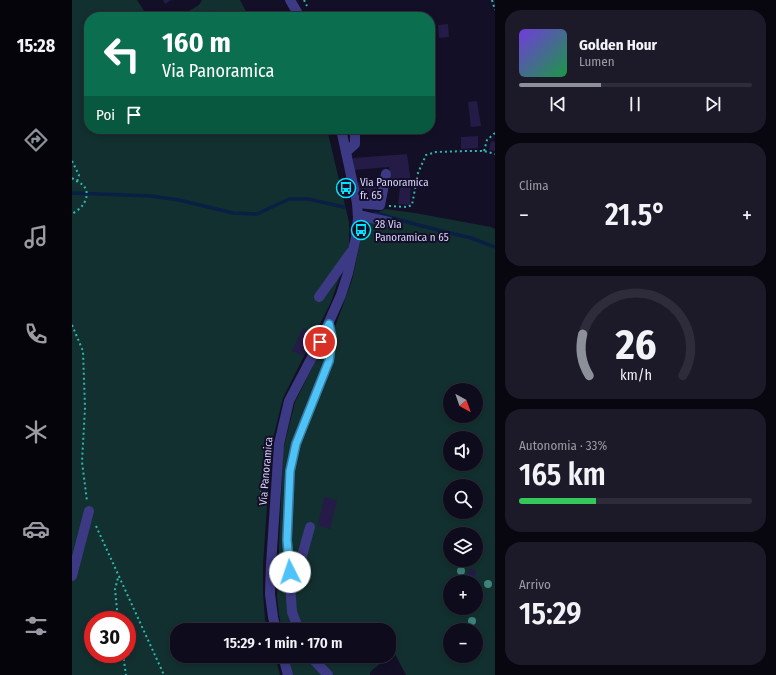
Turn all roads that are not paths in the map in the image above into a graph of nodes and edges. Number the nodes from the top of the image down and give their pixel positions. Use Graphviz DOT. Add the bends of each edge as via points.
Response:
graph roads {
  1 [pos="290,0"];
  2 [pos="297,12"];
  3 [pos="342,134"];
  4 [pos="355,135"];
  5 [pos="346,152"];
  6 [pos="386,174"];
  7 [pos="357,203"];
  8 [pos="358,215"];
  9 [pos="389,222"];
  10 [pos="353,248"];
  11 [pos="319,297"];
  12 [pos="329,324"];
  13 [pos="89,511"];
  14 [pos="310,527"];
  15 [pos="72,576"];
  16 [pos="291,587"];
  17 [pos="274,623"];
  18 [pos="296,623"];
  19 [pos="285,663"];
  20 [pos="317,663"];
  21 [pos="288,675"];
  22 [pos="328,675"];
  1 -- 2 [label="street"];
  3 -- 5 [label="street, Via Panoramica"];
  4 -- 5 [label="street" via="355,144"];
  5 -- 7 [label="street, Via Panoramica"];
  6 -- 7 [label="street" via="380,205"];
  7 -- 8 [label="street, Via Panoramica"];
  8 -- 9 [label="street"];
  8 -- 10 [label="street, Via Panoramica"];
  10 -- 11 [label="street"];
  10 -- 12 [label="street, Via Panoramica" via="344,288"];
  12 -- 16 [label="street, Via Panoramica" via="332,338 329,361 296,444 290,471 287,540"];
  12 -- 17 [label="street, Via Panoramica" via="290,401 279,444 270,594"];
  13 -- 15 [label="street"];
  14 -- 16 [label="street"];
  16 -- 18 [label="street, Via Panoramica" via="292,612"];
  19 -- 21 [label="street"];
  20 -- 22 [label="street"];
}
